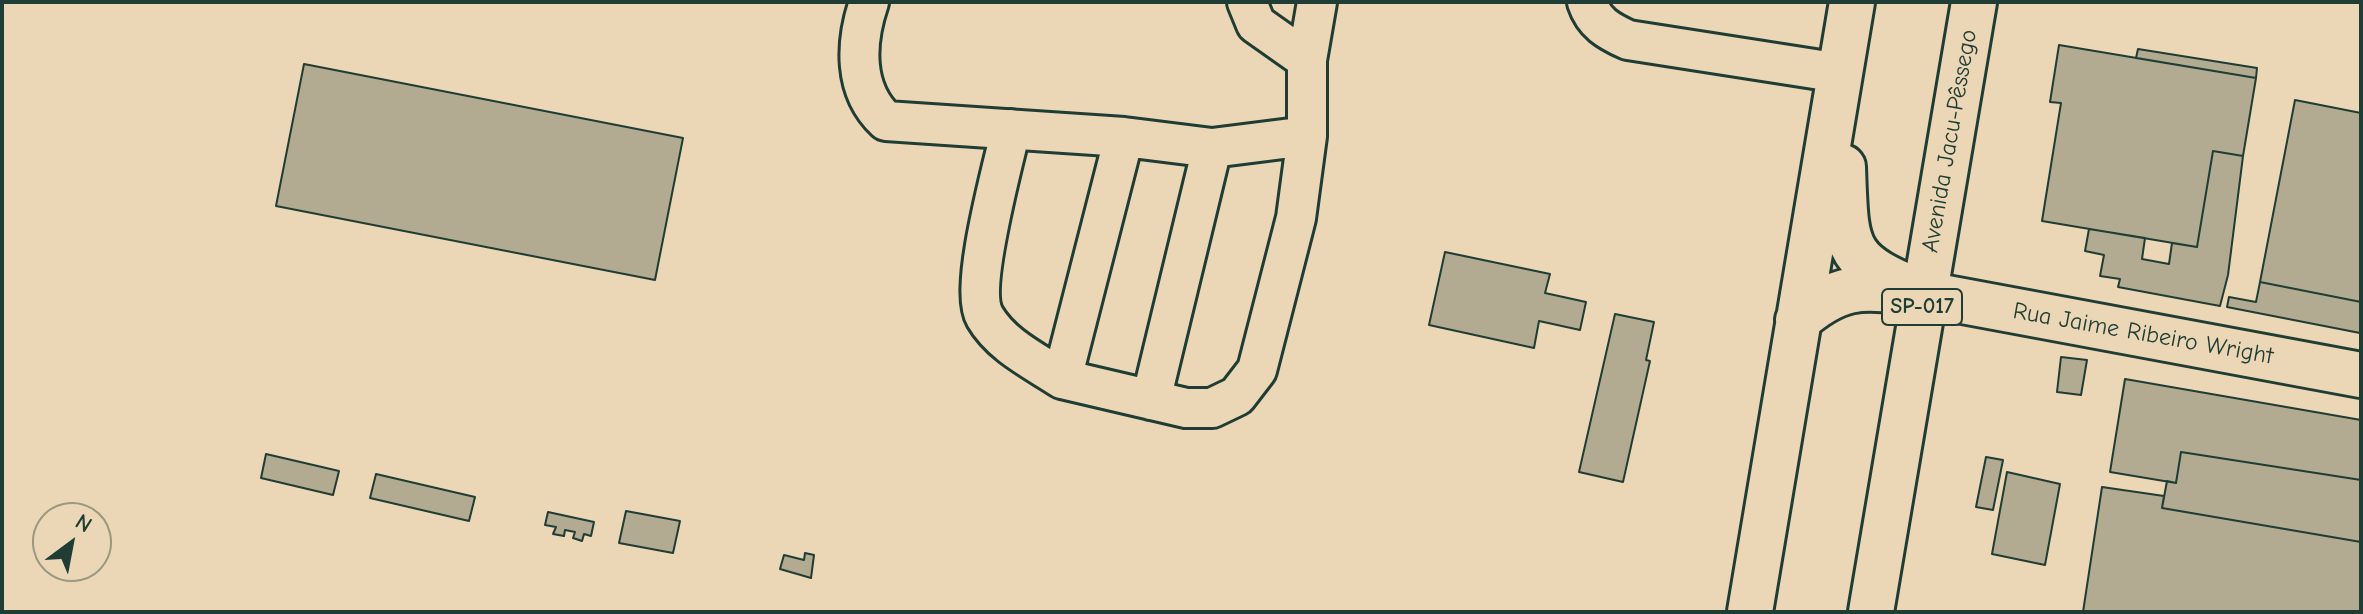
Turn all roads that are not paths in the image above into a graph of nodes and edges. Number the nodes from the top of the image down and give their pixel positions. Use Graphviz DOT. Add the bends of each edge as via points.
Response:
graph roads {
  1 [pos="869,2"];
  2 [pos="1247,2"];
  3 [pos="1317,2"];
  4 [pos="1587,2"];
  5 [pos="1852,2"];
  6 [pos="1974,2"];
  7 [pos="1307,60"];
  8 [pos="1840,73"];
  9 [pos="1011,129"];
  10 [pos="1307,136"];
  11 [pos="1124,137"];
  12 [pos="1212,148"];
  13 [pos="1925,294"];
  14 [pos="1798,320"];
  15 [pos="2361,375"];
  16 [pos="1062,379"];
  17 [pos="1151,400"];
  18 [pos="1750,612"];
  19 [pos="1871,612"];
  1 -- 9 [label="lane" via="861,80 869,105 886,121"];
  2 -- 7 [label="lane" via="1256,24"];
  3 -- 7 [label="lane"];
  4 -- 8 [label="lane" via="1606,30 1628,40"];
  5 -- 8 [label="main road"];
  6 -- 13 [label="main road, Avenida Jacu-Pêssego / SP-017"];
  7 -- 10 [label="lane"];
  8 -- 13 [label="main road" via="1848,242 1881,275"];
  8 -- 14 [label="main road"];
  9 -- 11 [label="lane"];
  9 -- 16 [label="lane" via="980,276 983,315 1005,342"];
  10 -- 12 [label="lane"];
  10 -- 17 [label="lane" via="1296,218 1257,370 1237,396 1212,408"];
  11 -- 12 [label="lane"];
  11 -- 16 [label="lane"];
  12 -- 17 [label="lane"];
  13 -- 14 [label="main road" via="1863,287 1823,299"];
  13 -- 15 [label="main road, Rua Jaime Ribeiro Wright"];
  13 -- 19 [label="main road, Avenida Jacu-Pêssego / SP-017"];
  14 -- 18 [label="main road"];
  16 -- 17 [label="lane"];
}
